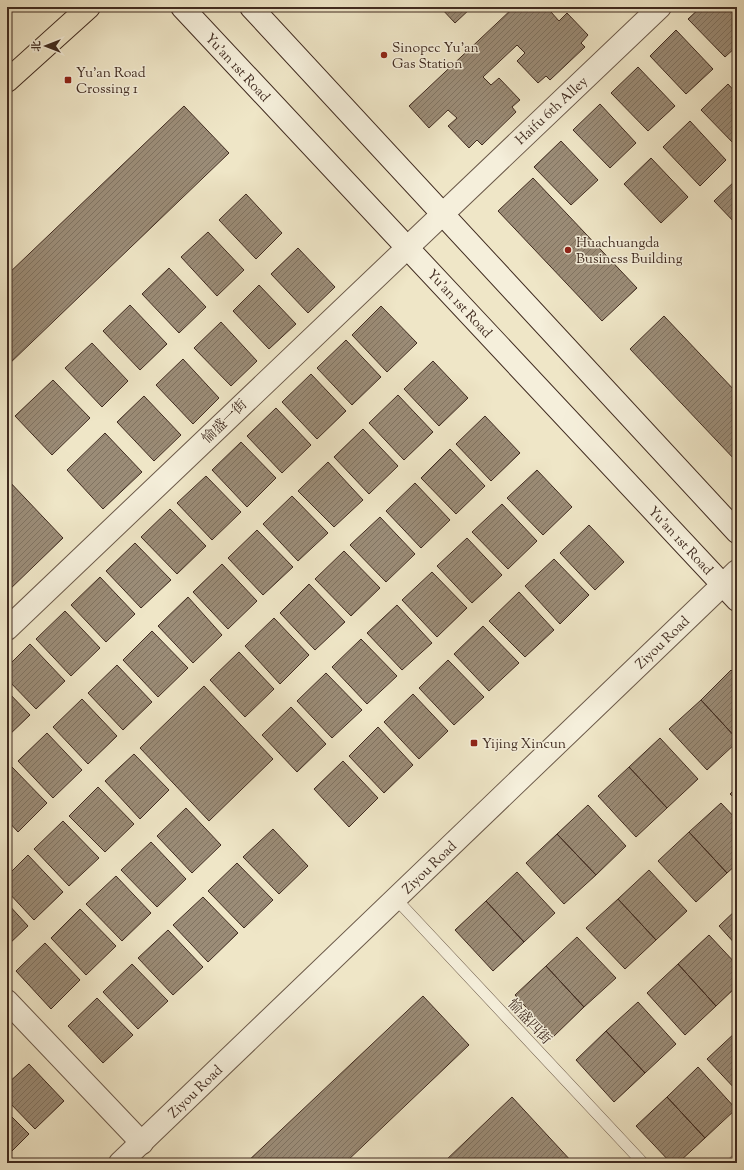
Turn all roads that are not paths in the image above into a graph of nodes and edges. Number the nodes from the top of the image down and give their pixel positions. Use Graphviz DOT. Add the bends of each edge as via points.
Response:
graph roads {
  1 [pos="89,7"];
  2 [pos="182,7"];
  3 [pos="251,7"];
  4 [pos="660,7"];
  5 [pos="7,80"];
  6 [pos="442,213"];
  7 [pos="407,247"];
  8 [pos="737,532"];
  9 [pos="732,585"];
  10 [pos="7,629"];
  11 [pos="396,899"];
  12 [pos="7,1001"];
  13 [pos="142,1143"];
  14 [pos="737,1159"];
  15 [pos="120,1163"];
  16 [pos="643,1163"];
  17 [pos="733,1163"];
  1 -- 5 [label="main road"];
  2 -- 7 [label="street, Yu’an 1st Road"];
  3 -- 6 [label="street"];
  4 -- 6 [label="street, Haifu 6th Alley"];
  6 -- 7 [label="street, 愉盛一街"];
  6 -- 8 [label="street"];
  7 -- 9 [label="street, Yu’an 1st Road"];
  7 -- 10 [label="street, 愉盛一街"];
  9 -- 11 [label="street, Ziyou Road"];
  11 -- 13 [label="street, Ziyou Road"];
  11 -- 16 [label="lane, 愉盛四街"];
  12 -- 13 [label="street"];
  13 -- 15 [label="street, Ziyou Road"];
  14 -- 17 [label="lane"];
}
